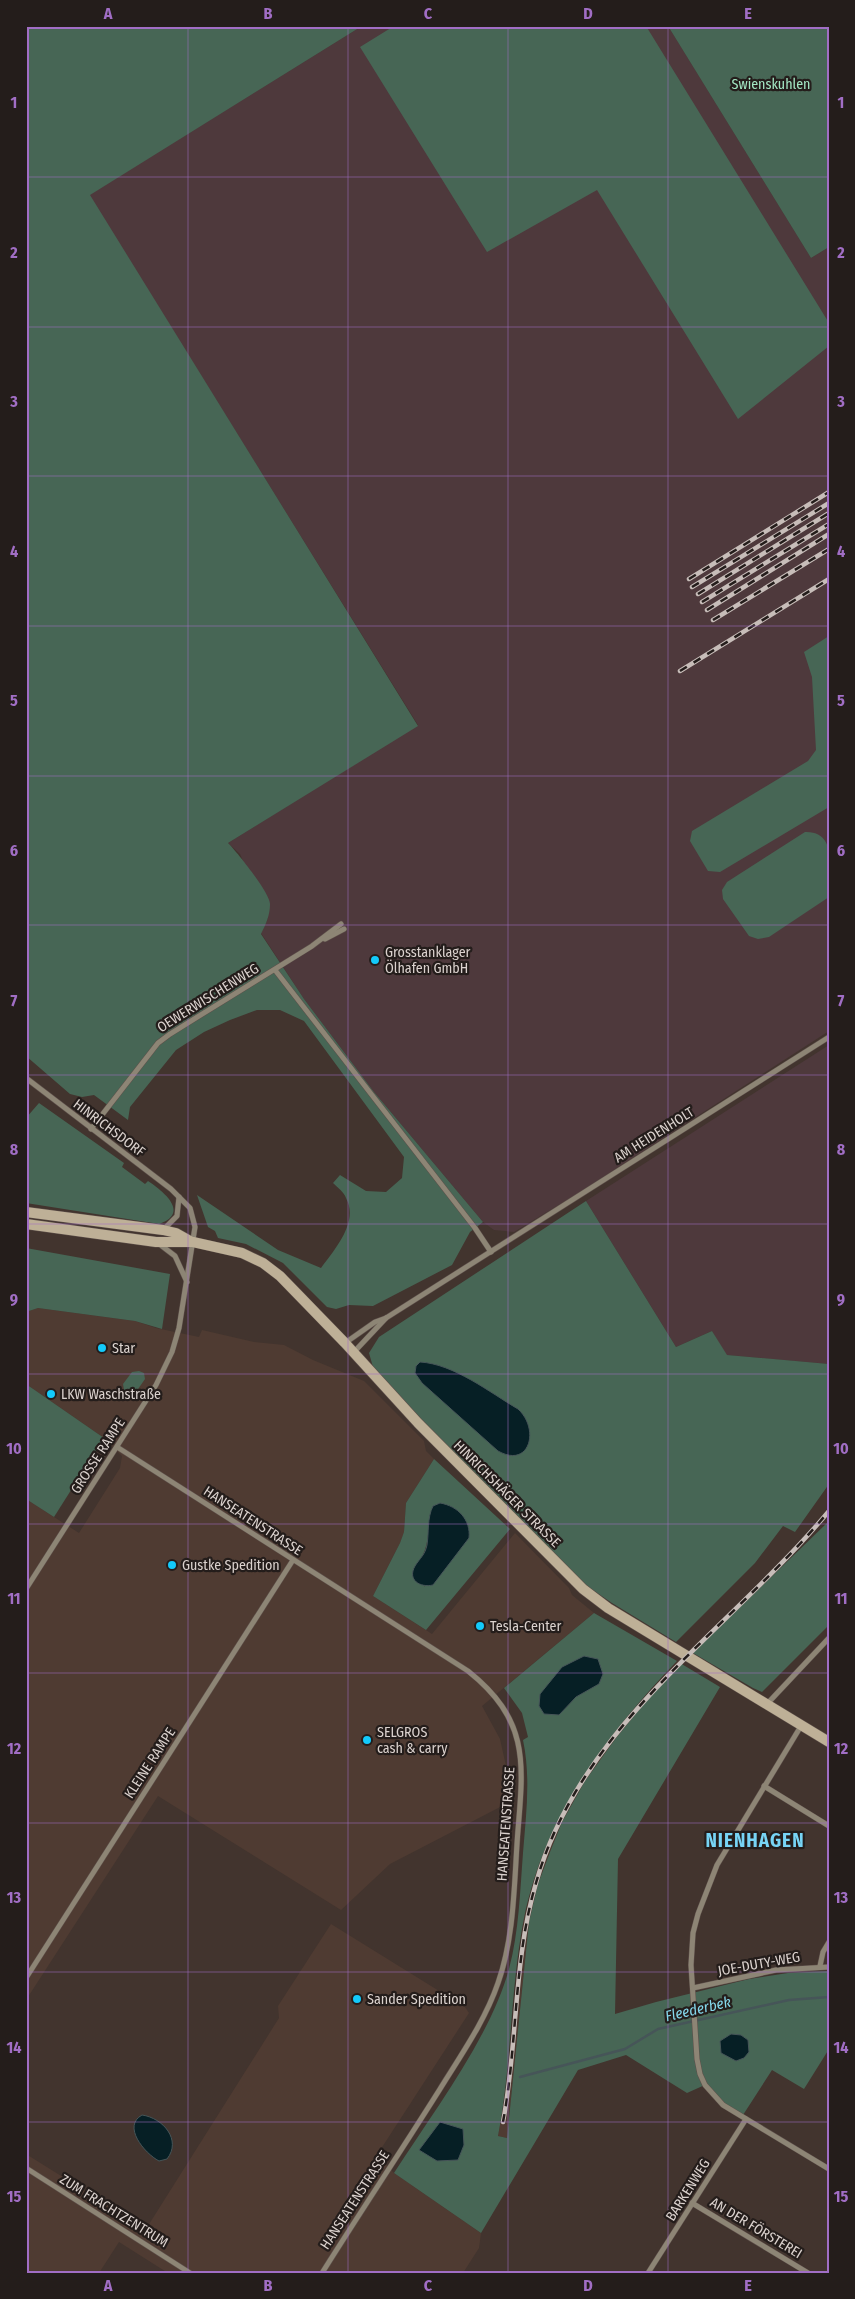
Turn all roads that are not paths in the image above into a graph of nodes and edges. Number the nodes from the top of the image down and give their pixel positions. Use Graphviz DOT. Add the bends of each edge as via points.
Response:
graph roads {
  1 [pos="343,927"];
  2 [pos="275,970"];
  3 [pos="829,1037"];
  4 [pos="26,1078"];
  5 [pos="91,1129"];
  6 [pos="179,1196"];
  7 [pos="26,1212"];
  8 [pos="26,1224"];
  9 [pos="163,1230"];
  10 [pos="156,1242"];
  11 [pos="193,1242"];
  12 [pos="491,1252"];
  13 [pos="186,1282"];
  14 [pos="386,1318"];
  15 [pos="345,1343"];
  16 [pos="354,1352"];
  17 [pos="117,1447"];
  18 [pos="293,1560"];
  19 [pos="26,1589"];
  20 [pos="829,1638"];
  21 [pos="766,1704"];
  22 [pos="802,1725"];
  23 [pos="829,1742"];
  24 [pos="764,1786"];
  25 [pos="829,1826"];
  26 [pos="829,1942"];
  27 [pos="820,1966"];
  28 [pos="829,1967"];
  29 [pos="26,1978"];
  30 [pos="693,1988"];
  31 [pos="746,2119"];
  32 [pos="26,2168"];
  33 [pos="829,2169"];
  34 [pos="692,2203"];
  35 [pos="190,2273"];
  36 [pos="322,2273"];
  37 [pos="648,2273"];
  38 [pos="808,2273"];
  1 -- 2 [label="street, OEWERWISCHENWEG"];
  2 -- 5 [label="street, OEWERWISCHENWEG" via="158,1043"];
  2 -- 12 [label="street"];
  3 -- 12 [label="street, AM HEIDENHOLT"];
  4 -- 5 [label="street, HINRICHSDORF"];
  5 -- 6 [label="street, HINRICHSDORF"];
  6 -- 9 [label="street" via="177,1216"];
  6 -- 11 [label="street, HINRICHSDORF" via="194,1218"];
  7 -- 9 [label="main road, HINRICHSHÄGER STRASSE"];
  8 -- 10 [label="main road, HINRICHSHÄGER STRASSE"];
  9 -- 11 [label="main road, HINRICHSHÄGER STRASSE"];
  10 -- 11 [label="main road, HINRICHSHÄGER STRASSE"];
  10 -- 13 [label="street" via="175,1256"];
  11 -- 13 [label="street, GROSSE RAMPE"];
  11 -- 15 [label="main road, HINRICHSHÄGER STRASSE" via="242,1254 272,1269"];
  12 -- 14 [label="street, AM HEIDENHOLT"];
  13 -- 17 [label="street, GROSSE RAMPE" via="179,1328 167,1366"];
  14 -- 15 [label="street, AM HEIDENHOLT"];
  14 -- 16 [label="street, AM HEIDENHOLT"];
  15 -- 16 [label="main road, HINRICHSHÄGER STRASSE"];
  16 -- 21 [label="main road, HINRICHSHÄGER STRASSE" via="418,1423 583,1588 608,1608"];
  17 -- 18 [label="street, HANSEATENSTRASSE"];
  17 -- 19 [label="street, GROSSE RAMPE"];
  18 -- 29 [label="street, KLEINE RAMPE"];
  18 -- 36 [label="street, HANSEATENSTRASSE" via="483,1683 503,1706 522,1756 510,1924 498,1982 477,2029"];
  20 -- 21 [label="street"];
  21 -- 22 [label="main road, HINRICHSHÄGER STRASSE"];
  22 -- 23 [label="main road, HINRICHSHÄGER STRASSE"];
  22 -- 24 [label="street"];
  24 -- 25 [label="street"];
  24 -- 30 [label="street" via="717,1865 705,1892 693,1933"];
  26 -- 27 [label="street"];
  27 -- 28 [label="street, JOE-DUTY-WEG"];
  27 -- 30 [label="street, JOE-DUTY-WEG" via="769,1971"];
  30 -- 31 [label="street" via="700,2074 723,2106"];
  31 -- 33 [label="street"];
  31 -- 34 [label="street, BARKENWEG"];
  32 -- 35 [label="street, ZUM FRACHTZENTRUM"];
  34 -- 37 [label="street, BARKENWEG"];
  34 -- 38 [label="street, AN DER FÖRSTEREI"];
}
